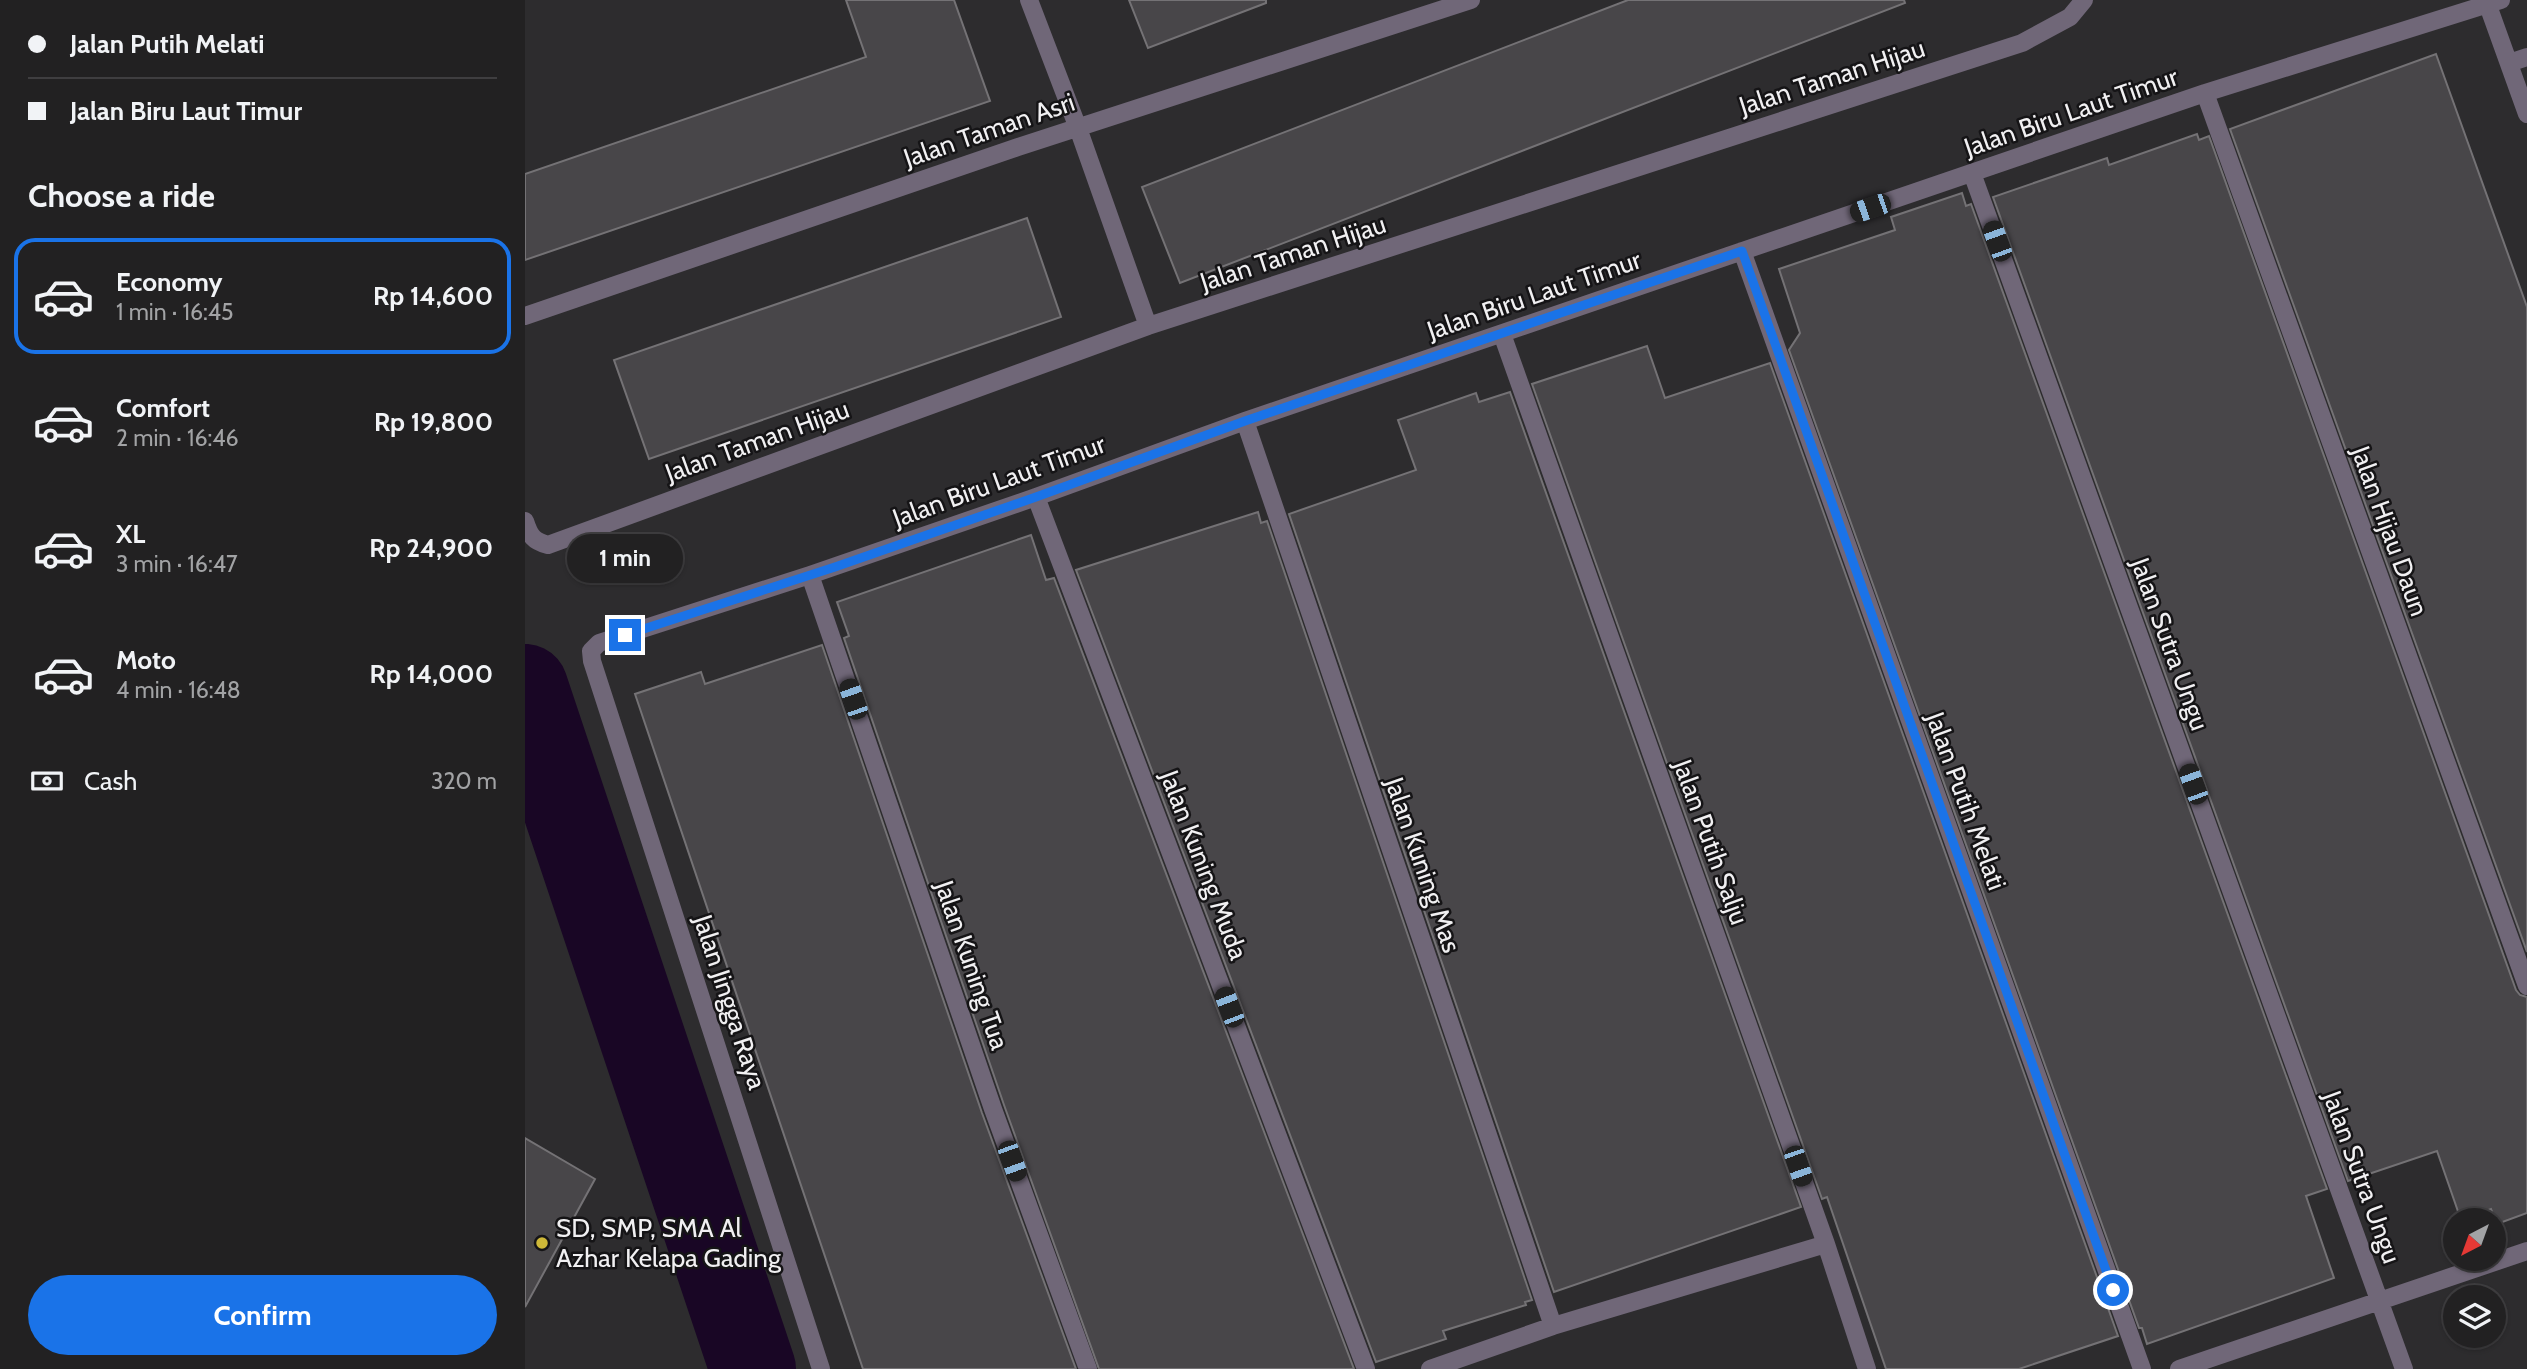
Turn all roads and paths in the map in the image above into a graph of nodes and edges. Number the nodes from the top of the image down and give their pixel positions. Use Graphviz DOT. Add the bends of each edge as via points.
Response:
graph roads {
  1 [pos="1029,0"];
  2 [pos="1471,0"];
  3 [pos="2084,0"];
  4 [pos="2491,4"];
  5 [pos="2527,57"];
  6 [pos="2509,63"];
  7 [pos="2205,93"];
  8 [pos="2527,114"];
  9 [pos="1078,128"];
  10 [pos="1972,173"];
  11 [pos="1742,251"];
  12 [pos="525,316"];
  13 [pos="1148,326"];
  14 [pos="1502,334"];
  15 [pos="1245,421"];
  16 [pos="1036,497"];
  17 [pos="525,521"];
  18 [pos="810,575"];
  19 [pos="591,651"];
  20 [pos="2527,986"];
  21 [pos="1826,1244"];
  22 [pos="2527,1251"];
  23 [pos="2379,1301"];
  24 [pos="1553,1326"];
  25 [pos="821,1369"];
  26 [pos="1088,1369"];
  27 [pos="1366,1369"];
  28 [pos="1430,1369"];
  29 [pos="1867,1369"];
  30 [pos="2142,1369"];
  31 [pos="2179,1369"];
  32 [pos="2404,1369"];
  1 -- 9 [label="street"];
  2 -- 9 [label="street, Jalan Taman Asri"];
  3 -- 13 [label="street, Jalan Taman Hijau" via="2070,17 2022,43"];
  4 -- 6 [label="street"];
  4 -- 7 [label="street, Jalan Biru Laut Timur"];
  5 -- 6 [label="street"];
  6 -- 8 [label="street"];
  7 -- 10 [label="street, Jalan Biru Laut Timur"];
  7 -- 20 [label="street, Jalan Hijau Daun"];
  9 -- 12 [label="street, Jalan Taman Asri"];
  9 -- 13 [label="street"];
  10 -- 11 [label="street, Jalan Biru Laut Timur"];
  10 -- 23 [label="street, Jalan Sutra Ungu"];
  11 -- 14 [label="street, Jalan Biru Laut Timur"];
  11 -- 30 [label="street, Jalan Putih Melati"];
  13 -- 17 [label="street, Jalan Taman Hijau" via="548,545 530,536"];
  14 -- 15 [label="street, Jalan Biru Laut Timur"];
  14 -- 21 [label="street, Jalan Putih Salju"];
  15 -- 16 [label="street, Jalan Biru Laut Timur"];
  15 -- 24 [label="street, Jalan Kuning Mas"];
  16 -- 18 [label="street, Jalan Biru Laut Timur"];
  16 -- 27 [label="street, Jalan Kuning Muda"];
  18 -- 19 [label="street, Jalan Biru Laut Timur" via="599,643"];
  18 -- 26 [label="street, Jalan Kuning Tua" via="993,1109"];
  19 -- 25 [label="street, Jalan Jingga Raya"];
  21 -- 24 [label="street"];
  21 -- 29 [label="street, Jalan Putih Salju"];
  22 -- 23 [label="street"];
  23 -- 31 [label="street"];
  23 -- 32 [label="street, Jalan Sutra Ungu"];
  24 -- 28 [label="street"];
}
